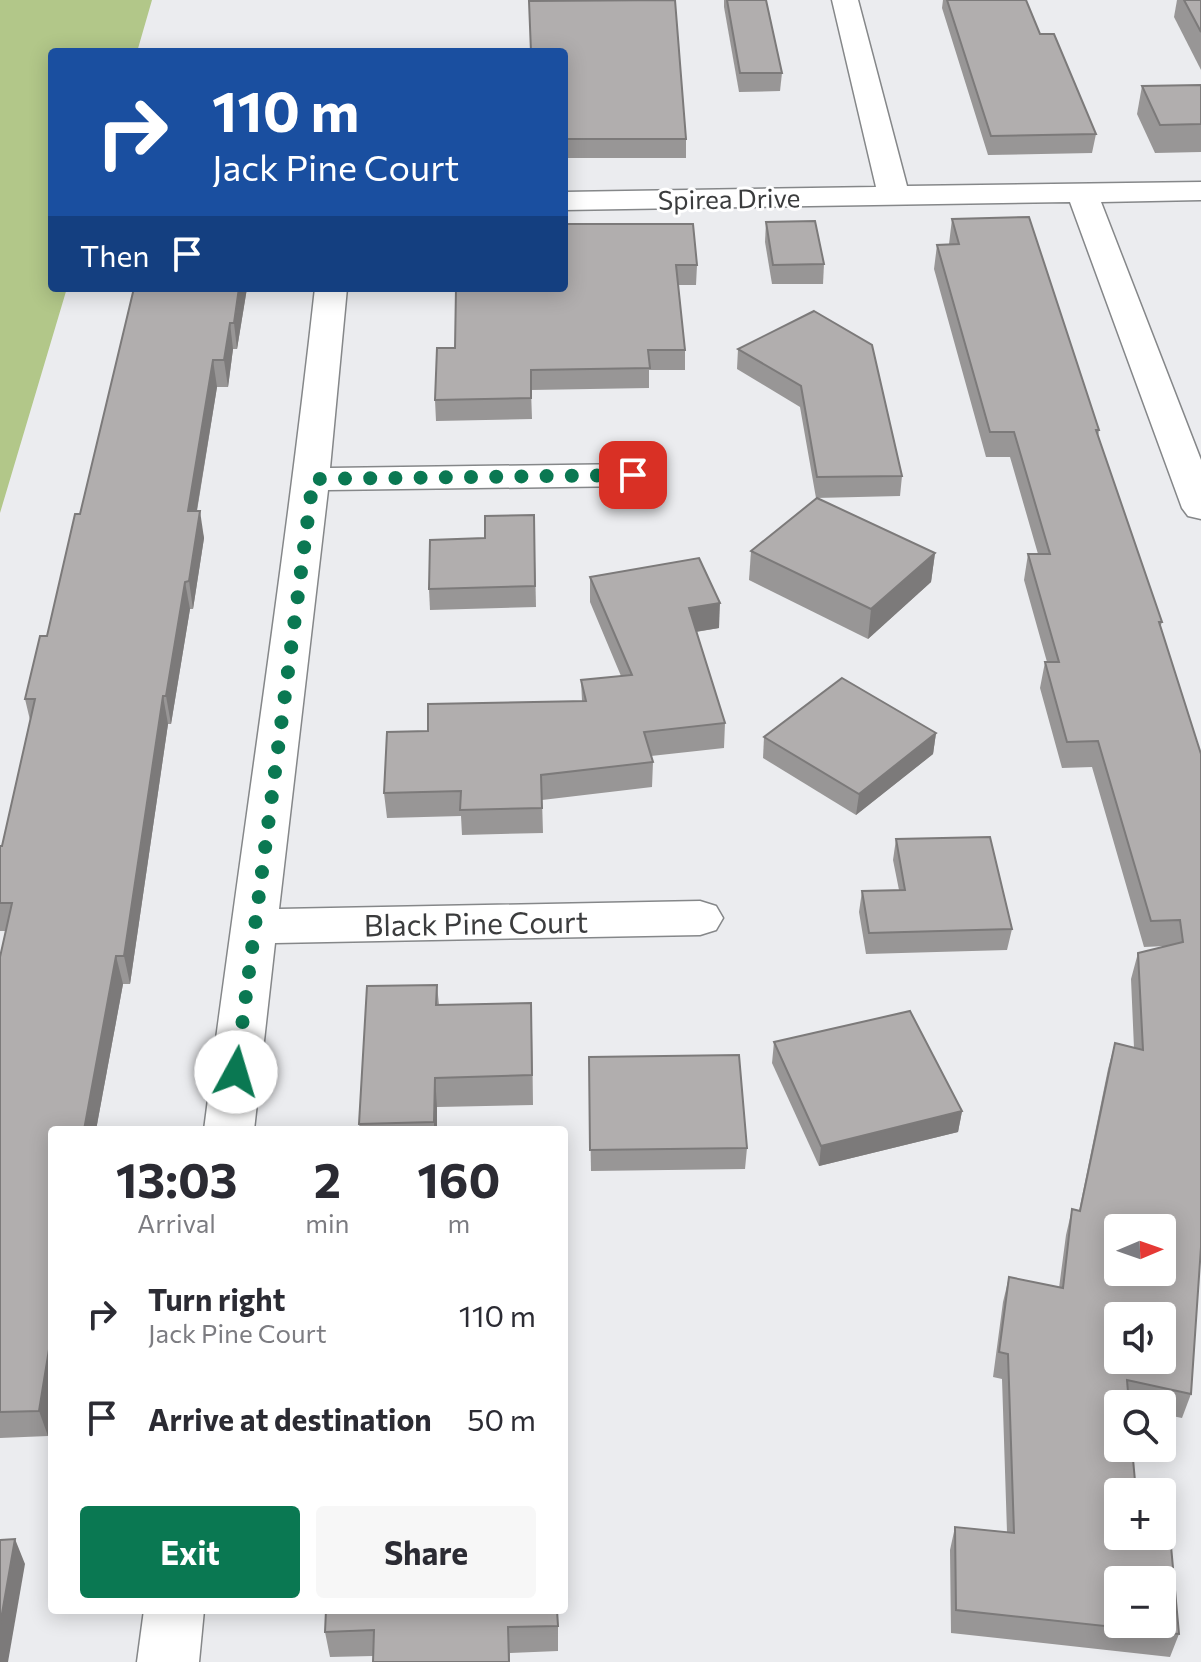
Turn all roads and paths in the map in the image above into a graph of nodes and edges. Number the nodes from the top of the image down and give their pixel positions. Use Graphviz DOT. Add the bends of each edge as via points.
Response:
graph roads {
  1 [pos="845,0"];
  2 [pos="1201,191"];
  3 [pos="1082,193"];
  4 [pos="894,196"];
  5 [pos="568,201"];
  6 [pos="331,292"];
  7 [pos="633,475"];
  8 [pos="313,479"];
  9 [pos="1201,508"];
  10 [pos="700,918"];
  11 [pos="252,926"];
  12 [pos="229,1126"];
  13 [pos="174,1614"];
  14 [pos="168,1662"];
  1 -- 4 [label="street"];
  2 -- 3 [label="street, Spirea Drive"];
  3 -- 4 [label="street, Spirea Drive"];
  3 -- 9 [label="street"];
  4 -- 5 [label="street, Spirea Drive"];
  6 -- 8 [label="street"];
  7 -- 8 [label="street"];
  8 -- 11 [label="street"];
  10 -- 11 [label="street, Black Pine Court"];
  11 -- 12 [label="street"];
  13 -- 14 [label="street"];
}
